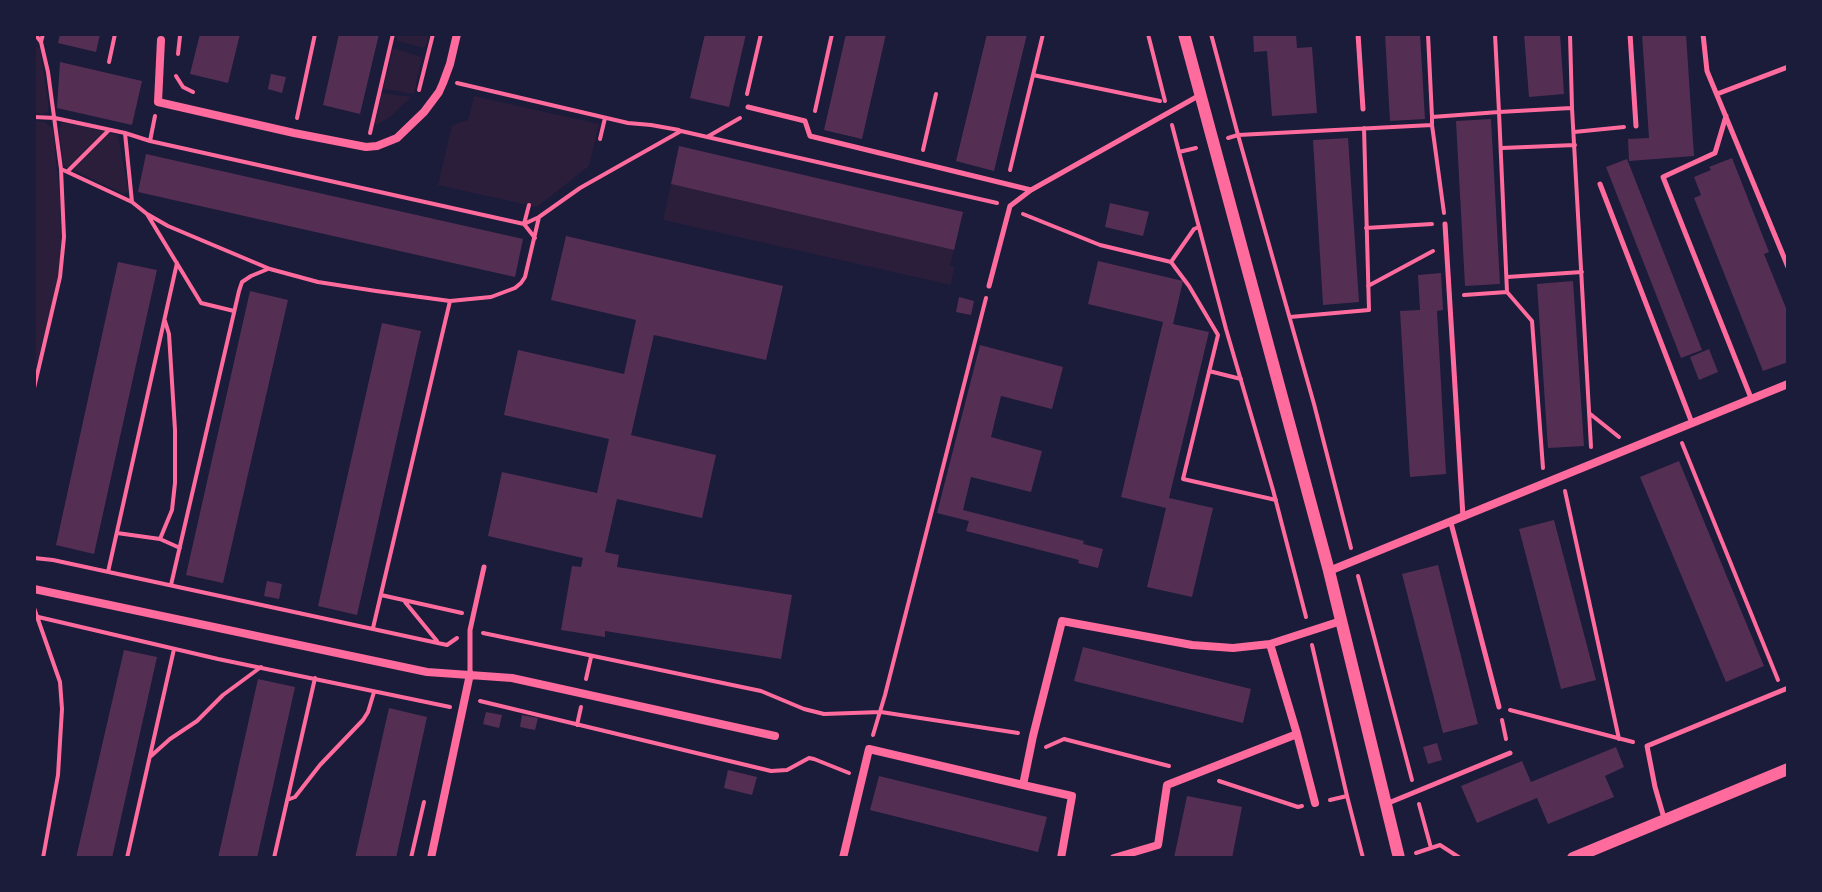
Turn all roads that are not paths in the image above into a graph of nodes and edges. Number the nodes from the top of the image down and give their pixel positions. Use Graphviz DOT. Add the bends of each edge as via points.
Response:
graph roads {
  1 [pos="457,34"];
  2 [pos="1184,34"];
  3 [pos="1358,34"];
  4 [pos="1630,34"];
  5 [pos="1703,34"];
  6 [pos="161,40"];
  7 [pos="1788,67"];
  8 [pos="1201,94"];
  9 [pos="1717,94"];
  10 [pos="748,107"];
  11 [pos="1363,109"];
  12 [pos="1726,116"];
  13 [pos="1636,126"];
  14 [pos="1600,184"];
  15 [pos="1031,190"];
  16 [pos="1445,224"];
  17 [pos="1788,267"];
  18 [pos="989,286"];
  19 [pos="1788,384"];
  20 [pos="1751,399"];
  21 [pos="1693,424"];
  22 [pos="1463,518"];
  23 [pos="1451,523"];
  24 [pos="484,567"];
  25 [pos="1329,571"];
  26 [pos="34,589"];
  27 [pos="1341,621"];
  28 [pos="1270,644"];
  29 [pos="470,674"];
  30 [pos="1785,689"];
  31 [pos="1499,707"];
  32 [pos="1297,734"];
  33 [pos="775,736"];
  34 [pos="1510,753"];
  35 [pos="1788,769"];
  36 [pos="1023,785"];
  37 [pos="1315,803"];
  38 [pos="1386,804"];
  39 [pos="1664,819"];
  40 [pos="431,858"];
  41 [pos="843,858"];
  42 [pos="1061,858"];
  43 [pos="1114,858"];
  44 [pos="1399,858"];
  45 [pos="1573,858"];
  1 -- 6 [label="street" via="439,92 424,112 397,138 366,147 158,102"];
  2 -- 8 [label="street"];
  3 -- 11 [label="lane"];
  4 -- 13 [label="lane"];
  5 -- 9 [label="lane" via="1707,71"];
  7 -- 9 [label="lane"];
  8 -- 15 [label="lane"];
  8 -- 25 [label="street"];
  9 -- 12 [label="lane"];
  10 -- 15 [label="lane" via="805,121 810,136"];
  12 -- 17 [label="lane"];
  12 -- 20 [label="lane" via="1715,153 1663,177"];
  14 -- 21 [label="lane"];
  15 -- 18 [label="lane" via="1010,206"];
  16 -- 22 [label="lane"];
  19 -- 20 [label="street"];
  20 -- 21 [label="street"];
  21 -- 22 [label="street"];
  22 -- 23 [label="street"];
  23 -- 25 [label="street"];
  23 -- 31 [label="lane"];
  24 -- 29 [label="lane" via="470,630"];
  25 -- 27 [label="street"];
  26 -- 29 [label="street" via="427,672"];
  27 -- 28 [label="street"];
  27 -- 38 [label="street"];
  28 -- 32 [label="street"];
  28 -- 36 [label="street" via="1192,645 1062,621"];
  29 -- 33 [label="street" via="512,678"];
  29 -- 40 [label="street"];
  30 -- 39 [label="lane" via="1647,746"];
  32 -- 37 [label="street"];
  32 -- 43 [label="street" via="1167,785 1158,845"];
  34 -- 38 [label="lane"];
  35 -- 39 [label="street"];
  36 -- 41 [label="street" via="869,749"];
  36 -- 42 [label="street" via="1072,796"];
  38 -- 44 [label="street"];
  39 -- 45 [label="street"];
}
